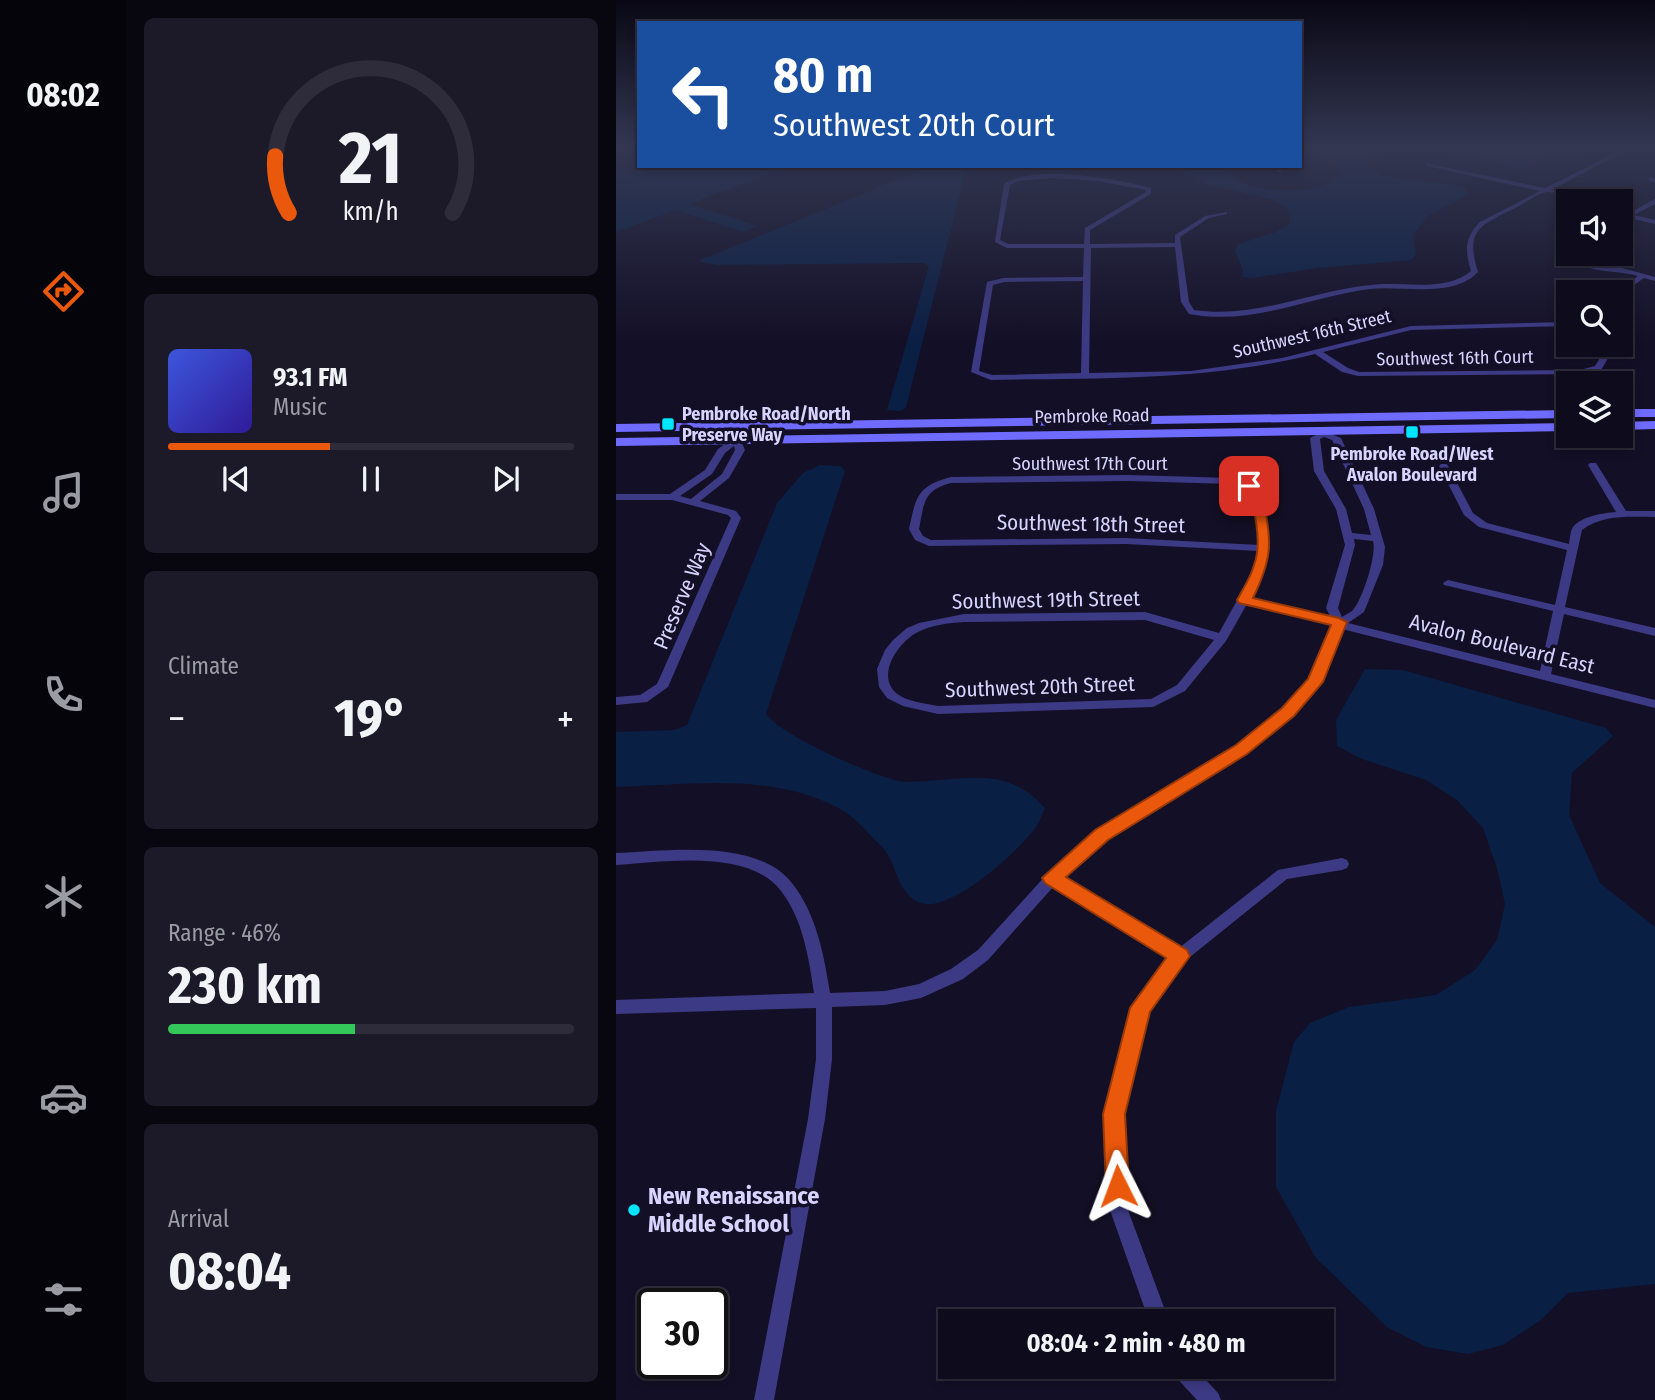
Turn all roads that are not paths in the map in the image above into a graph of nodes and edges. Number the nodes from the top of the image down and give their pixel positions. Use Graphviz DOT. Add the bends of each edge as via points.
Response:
graph roads {
  1 [pos="1003,211"];
  2 [pos="1116,211"];
  3 [pos="1509,211"];
  4 [pos="1225,213"];
  5 [pos="1633,217"];
  6 [pos="1655,222"];
  7 [pos="1176,245"];
  8 [pos="1087,246"];
  9 [pos="1589,266"];
  10 [pos="1643,276"];
  11 [pos="1086,279"];
  12 [pos="1655,279"];
  13 [pos="1633,282"];
  14 [pos="1556,324"];
  15 [pos="1315,351"];
  16 [pos="1605,357"];
  17 [pos="1085,376"];
  18 [pos="1633,413"];
  19 [pos="1655,413"];
  20 [pos="1556,415"];
  21 [pos="1655,425"];
  22 [pos="742,426"];
  23 [pos="1633,426"];
  24 [pos="1322,427"];
  25 [pos="1556,427"];
  26 [pos="616,428"];
  27 [pos="736,440"];
  28 [pos="616,442"];
  29 [pos="1593,465"];
  30 [pos="1444,466"];
  31 [pos="701,477"];
  32 [pos="719,482"];
  33 [pos="616,497"];
  34 [pos="672,497"];
  35 [pos="692,503"];
  36 [pos="1623,514"];
  37 [pos="1655,514"];
  38 [pos="1349,536"];
  39 [pos="919,537"];
  40 [pos="1377,538"];
  41 [pos="1265,548"];
  42 [pos="1573,548"];
  43 [pos="1448,583"];
  44 [pos="1244,600"];
  45 [pos="1562,611"];
  46 [pos="1339,622"];
  47 [pos="1655,632"];
  48 [pos="1222,638"];
  49 [pos="1545,675"];
  50 [pos="889,694"];
  51 [pos="616,701"];
  52 [pos="1655,704"];
  53 [pos="616,859"];
  54 [pos="1342,864"];
  55 [pos="1052,878"];
  56 [pos="1180,956"];
  57 [pos="821,1002"];
  58 [pos="616,1007"];
  59 [pos="1155,1309"];
  60 [pos="1191,1379"];
  61 [pos="764,1400"];
  62 [pos="1211,1400"];
  1 -- 8 [label="street" via="999,244"];
  2 -- 8 [label="street" via="1087,229"];
  3 -- 7 [label="street" via="1474,230 1467,247 1475,272 1469,279 1337,292 1246,313 1192,312 1185,302"];
  4 -- 7 [label="street" via="1182,231"];
  5 -- 6 [label="street"];
  7 -- 8 [label="street"];
  8 -- 11 [label="street"];
  9 -- 10 [label="street"];
  10 -- 12 [label="street"];
  10 -- 13 [label="street"];
  11 -- 17 [label="street"];
  11 -- 17 [label="street, Southwest 16th Street" via="990,284 973,366 980,375 991,378"];
  14 -- 15 [label="street, Southwest 16th Street" via="1411,328"];
  15 -- 16 [label="street, Southwest 16th Court" via="1357,374 1580,372 1594,370"];
  15 -- 17 [label="street, Southwest 16th Street" via="1224,370"];
  18 -- 19 [label="main road"];
  20 -- 24 [label="main road, Pembroke Road"];
  21 -- 23 [label="main road"];
  22 -- 24 [label="main road, Pembroke Road"];
  22 -- 26 [label="main road, Pembroke Road"];
  22 -- 27 [label="street"];
  24 -- 25 [label="main road, Pembroke Road"];
  24 -- 27 [label="main road, Pembroke Road"];
  24 -- 38 [label="street" via="1315,438 1319,471 1341,509"];
  24 -- 40 [label="street" via="1336,438 1350,465"];
  27 -- 28 [label="main road, Pembroke Road"];
  27 -- 31 [label="street" via="720,451 709,472"];
  27 -- 32 [label="street" via="738,458"];
  29 -- 36 [label="street"];
  30 -- 42 [label="street" via="1469,515 1483,525"];
  31 -- 32 [label="street"];
  31 -- 34 [label="street"];
  32 -- 35 [label="street"];
  33 -- 34 [label="street, Preserve Way"];
  34 -- 35 [label="street, Preserve Way"];
  35 -- 51 [label="street, Preserve Way" via="732,513 734,524 662,687 643,699"];
  36 -- 37 [label="street"];
  36 -- 42 [label="street" via="1585,521 1577,529"];
  38 -- 40 [label="street"];
  38 -- 46 [label="street" via="1332,608"];
  39 -- 41 [label="street, Southwest 18th Street" via="929,543 1126,541"];
  39 -- 41 [label="street, Southwest 17th Court" via="914,529 923,491 931,484 951,480 1231,481 1249,486 1257,494"];
  40 -- 46 [label="street" via="1378,565 1358,612"];
  41 -- 44 [label="street"];
  42 -- 45 [label="street"];
  43 -- 45 [label="street"];
  44 -- 46 [label="street, Avalon Boulevard East"];
  44 -- 48 [label="street"];
  45 -- 47 [label="street"];
  45 -- 49 [label="street"];
  46 -- 49 [label="street, Avalon Boulevard East"];
  46 -- 55 [label="street" via="1315,682 1288,712 1241,749 1102,835"];
  48 -- 50 [label="street, Southwest 20th Street" via="1181,688 1153,703 938,710 908,704"];
  48 -- 50 [label="street, Southwest 19th Street" via="1145,616 935,622 895,641 883,678"];
  49 -- 52 [label="street, Avalon Boulevard East"];
  53 -- 57 [label="street" via="721,858 754,863 776,874 798,901 812,938"];
  54 -- 56 [label="street" via="1283,874"];
  55 -- 56 [label="street"];
  55 -- 57 [label="street" via="983,955 957,974 921,991"];
  56 -- 59 [label="street" via="1140,1008 1114,1114 1119,1210"];
  57 -- 58 [label="street"];
  57 -- 61 [label="street" via="825,1037 820,1105"];
  60 -- 62 [label="street"];
}
